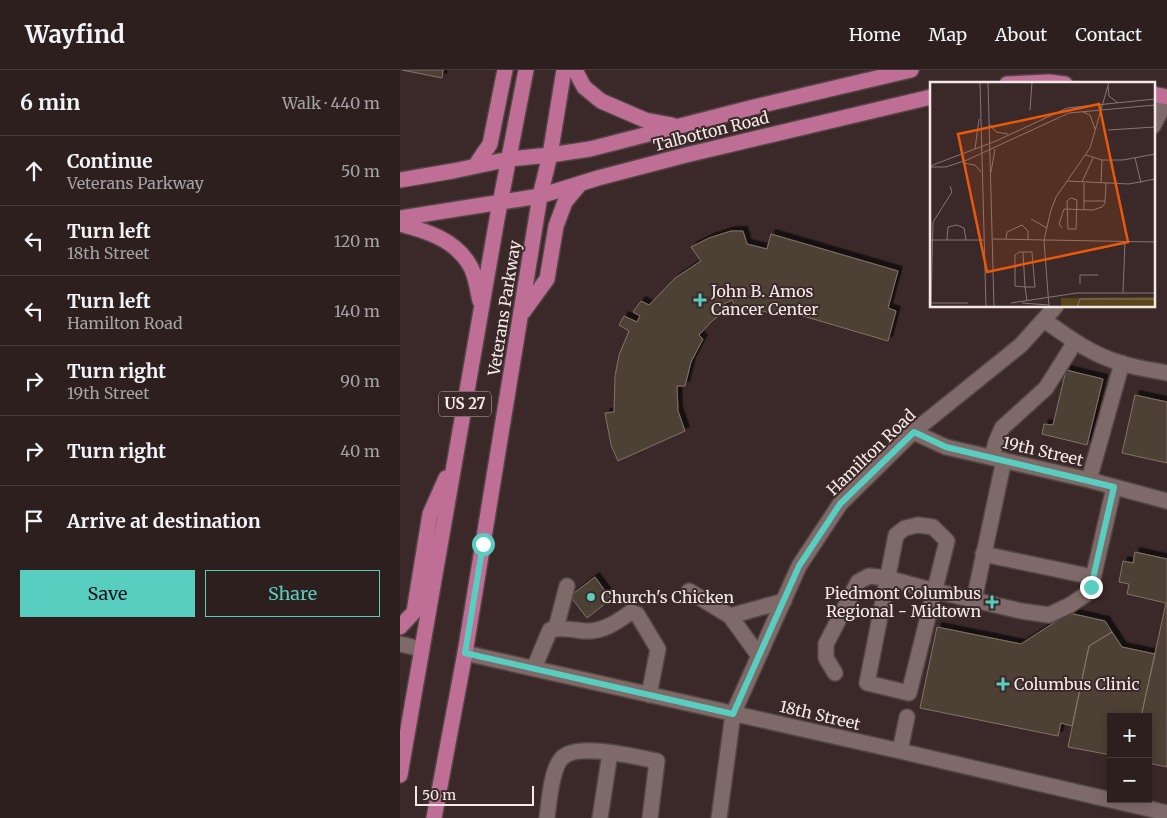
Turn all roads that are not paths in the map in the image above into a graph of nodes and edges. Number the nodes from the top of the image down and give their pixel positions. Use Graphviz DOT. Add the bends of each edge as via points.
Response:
graph roads {
  1 [pos="504,70"];
  2 [pos="526,70"];
  3 [pos="564,70"];
  4 [pos="575,70"];
  5 [pos="911,70"];
  6 [pos="1154,94"];
  7 [pos="930,96"];
  8 [pos="1167,98"];
  9 [pos="1154,124"];
  10 [pos="679,126"];
  11 [pos="550,156"];
  12 [pos="509,159"];
  13 [pos="475,166"];
  14 [pos="400,180"];
  15 [pos="581,183"];
  16 [pos="540,196"];
  17 [pos="500,202"];
  18 [pos="400,218"];
  19 [pos="400,224"];
  20 [pos="482,307"];
  21 [pos="1054,308"];
  22 [pos="521,315"];
  23 [pos="1044,320"];
  24 [pos="1075,342"];
  25 [pos="1122,364"];
  26 [pos="1167,373"];
  27 [pos="914,432"];
  28 [pos="455,456"];
  29 [pos="998,459"];
  30 [pos="1089,480"];
  31 [pos="1114,487"];
  32 [pos="1167,501"];
  33 [pos="983,554"];
  34 [pos="1093,577"];
  35 [pos="888,578"];
  36 [pos="567,586"];
  37 [pos="689,591"];
  38 [pos="935,591"];
  39 [pos="974,600"];
  40 [pos="784,601"];
  41 [pos="730,616"];
  42 [pos="400,627"];
  43 [pos="556,628"];
  44 [pos="400,644"];
  45 [pos="422,649"];
  46 [pos="465,653"];
  47 [pos="759,656"];
  48 [pos="534,668"];
  49 [pos="835,673"];
  50 [pos="649,695"];
  51 [pos="733,714"];
  52 [pos="908,717"];
  53 [pos="900,751"];
  54 [pos="610,753"];
  55 [pos="400,775"];
  56 [pos="1167,813"];
  57 [pos="1149,814"];
  58 [pos="434,818"];
  59 [pos="547,818"];
  60 [pos="600,818"];
  61 [pos="650,818"];
  62 [pos="719,818"];
  1 -- 13 [label="main road" via="490,144"];
  2 -- 12 [label="main road, Veterans Parkway / US 27"];
  3 -- 11 [label="main road, Veterans Parkway / US 27"];
  4 -- 10 [label="main road" via="584,88 601,101 645,120"];
  5 -- 10 [label="main road, Talbotton Road"];
  6 -- 8 [label="main road"];
  7 -- 15 [label="main road, Talbotton Road"];
  8 -- 9 [label="street"];
  10 -- 11 [label="main road, Talbotton Road"];
  11 -- 12 [label="main road, Talbotton Road"];
  11 -- 16 [label="main road, Veterans Parkway / US 27"];
  12 -- 13 [label="main road"];
  12 -- 17 [label="main road, Veterans Parkway / US 27"];
  13 -- 14 [label="main road"];
  15 -- 16 [label="main road, Talbotton Road"];
  15 -- 22 [label="main road" via="565,202 556,226 547,279"];
  16 -- 17 [label="main road, Talbotton Road"];
  16 -- 22 [label="main road, Veterans Parkway / US 27"];
  17 -- 18 [label="main road"];
  17 -- 20 [label="main road, Veterans Parkway / US 27"];
  19 -- 20 [label="main road" via="442,238 456,249 475,277"];
  20 -- 28 [label="main road, Veterans Parkway / US 27"];
  21 -- 23 [label="street, Hamilton Road"];
  22 -- 46 [label="main road, Veterans Parkway / US 27"];
  23 -- 24 [label="street"];
  23 -- 27 [label="street, Hamilton Road" via="1022,345"];
  24 -- 25 [label="street"];
  24 -- 29 [label="street" via="1046,388 1002,428 996,442"];
  25 -- 26 [label="street"];
  25 -- 30 [label="street"];
  27 -- 29 [label="street, 19th Street" via="946,447"];
  27 -- 40 [label="street, Hamilton Road" via="840,504 799,566"];
  28 -- 42 [label="main road" via="430,514 414,612"];
  28 -- 45 [label="main road, Veterans Parkway / US 27"];
  29 -- 30 [label="street, 19th Street"];
  29 -- 33 [label="street"];
  30 -- 31 [label="street, 19th Street"];
  31 -- 32 [label="street, 19th Street"];
  31 -- 34 [label="street"];
  33 -- 34 [label="street"];
  33 -- 39 [label="street"];
  34 -- 39 [label="street" via="1091,587 1084,595 1049,615 1021,612"];
  35 -- 38 [label="street"];
  35 -- 38 [label="street" via="896,535 905,528 918,525 933,527 947,541"];
  35 -- 38 [label="street" via="867,683 909,693"];
  35 -- 49 [label="street" via="869,576 858,582 826,644 826,658"];
  36 -- 43 [label="street"];
  37 -- 41 [label="street"];
  38 -- 39 [label="street"];
  40 -- 41 [label="street"];
  40 -- 47 [label="street, Hamilton Road"];
  41 -- 47 [label="street"];
  43 -- 48 [label="street" via="550,630"];
  43 -- 50 [label="street" via="588,631 612,626 631,612 637,614 658,649"];
  44 -- 45 [label="street"];
  45 -- 55 [label="main road, Veterans Parkway / US 27"];
  46 -- 48 [label="street, 18th Street"];
  46 -- 58 [label="main road, Veterans Parkway / US 27"];
  47 -- 51 [label="street, Hamilton Road"];
  48 -- 50 [label="street, 18th Street"];
  50 -- 51 [label="street, 18th Street"];
  51 -- 53 [label="street, 18th Street"];
  51 -- 62 [label="street, Hamilton Road"];
  52 -- 53 [label="street"];
  53 -- 57 [label="street, 18th Street"];
  54 -- 59 [label="street" via="574,751 562,758 553,776"];
  54 -- 60 [label="street"];
  54 -- 61 [label="street" via="657,761"];
  56 -- 57 [label="street, 18th Street"];
}
